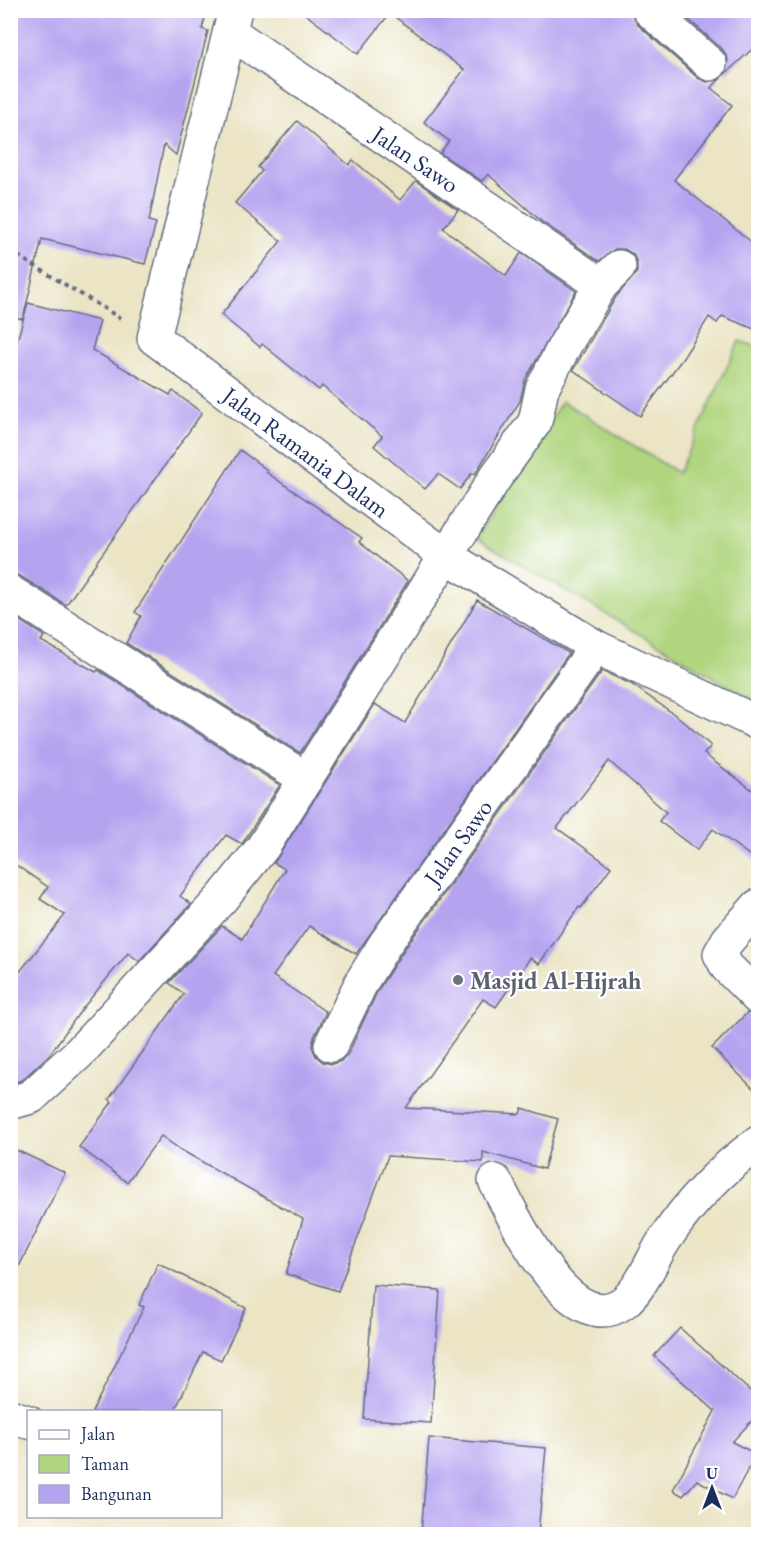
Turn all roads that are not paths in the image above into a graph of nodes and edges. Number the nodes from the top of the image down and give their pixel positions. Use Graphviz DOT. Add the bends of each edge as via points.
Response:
graph roads {
  1 [pos="649,10"];
  2 [pos="233,21"];
  3 [pos="710,64"];
  4 [pos="446,556"];
  5 [pos="10,592"];
  6 [pos="596,647"];
  7 [pos="759,723"];
  8 [pos="306,779"];
  9 [pos="759,906"];
  10 [pos="759,998"];
  11 [pos="331,1045"];
  12 [pos="10,1103"];
  13 [pos="759,1143"];
  14 [pos="495,1181"];
  15 [pos="10,1416"];
  16 [pos="27,1422"];
  1 -- 3 [label="street"];
  2 -- 4 [label="street, Jalan Ramania Dalam" via="154,338"];
  2 -- 4 [label="street, Jalan Sawo" via="610,276 565,345 542,390 535,422"];
  4 -- 6 [label="street, Jalan Ramania Dalam"];
  4 -- 8 [label="street"];
  5 -- 8 [label="street"];
  6 -- 7 [label="street, Jalan Ramania Dalam"];
  6 -- 11 [label="street, Jalan Sawo" via="385,944"];
  8 -- 12 [label="street" via="263,847 222,898 79,1053 31,1097"];
  9 -- 10 [label="street" via="720,954 727,967"];
  13 -- 14 [label="street" via="714,1178 664,1241 632,1293 623,1303 611,1307 597,1308 567,1294 535,1254"];
  15 -- 16 [label="street"];
}
